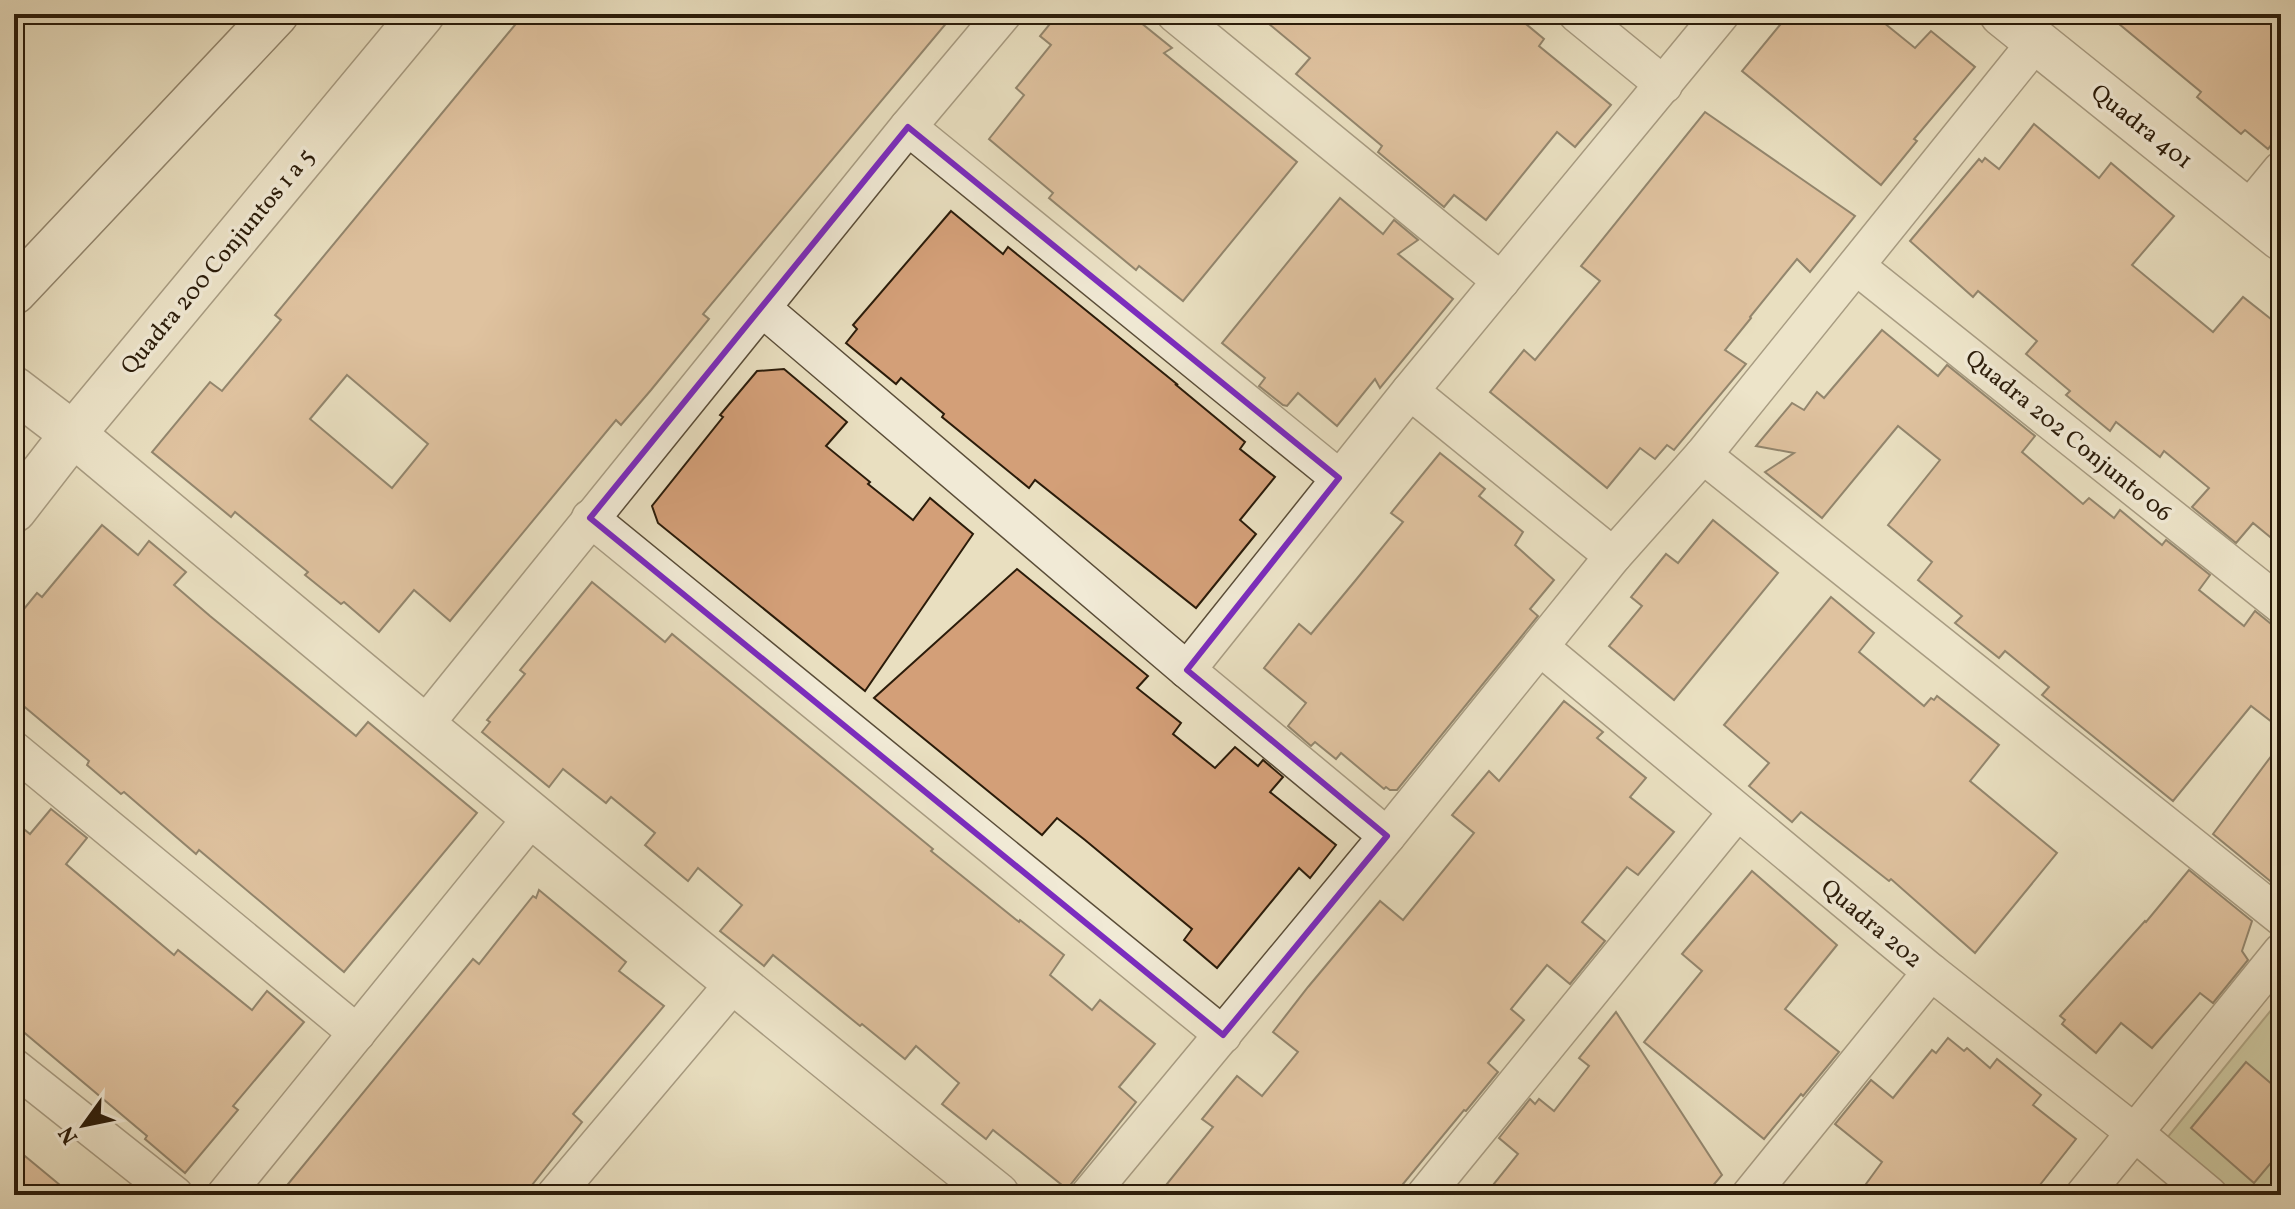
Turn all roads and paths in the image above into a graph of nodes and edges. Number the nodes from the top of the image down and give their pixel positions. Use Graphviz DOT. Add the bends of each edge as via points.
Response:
graph roads {
  1 [pos="276,14"];
  2 [pos="422,14"];
  3 [pos="1003,14"];
  4 [pos="1175,14"];
  5 [pos="1577,14"];
  6 [pos="1721,14"];
  7 [pos="2002,14"];
  8 [pos="2036,42"];
  9 [pos="1664,85"];
  10 [pos="908,127"];
  11 [pos="2281,170"];
  12 [pos="2248,210"];
  13 [pos="2281,238"];
  14 [pos="1856,266"];
  15 [pos="1501,281"];
  16 [pos="14,292"];
  17 [pos="762,308"];
  18 [pos="14,389"];
  19 [pos="1410,391"];
  20 [pos="73,434"];
  21 [pos="1703,455"];
  22 [pos="1339,478"];
  23 [pos="14,510"];
  24 [pos="590,518"];
  25 [pos="1613,556"];
  26 [pos="2281,605"];
  27 [pos="1540,647"];
  28 [pos="1187,670"];
  29 [pos="423,727"];
  30 [pos="14,750"];
  31 [pos="1737,812"];
  32 [pos="533,816"];
  33 [pos="1387,836"];
  34 [pos="2281,917"];
  35 [pos="2281,952"];
  36 [pos="1931,972"];
  37 [pos="734,983"];
  38 [pos="357,1033"];
  39 [pos="1223,1035"];
  40 [pos="14,1067"];
  41 [pos="2135,1133"];
  42 [pos="175,1195"];
  43 [pos="225,1195"];
  44 [pos="555,1195"];
  45 [pos="997,1195"];
  46 [pos="1089,1195"];
  47 [pos="1425,1195"];
  48 [pos="1750,1195"];
  49 [pos="2084,1195"];
  50 [pos="2209,1195"];
  1 -- 16 [label="street"];
  2 -- 20 [label="street, Quadra 200 Conjuntos 1 a 5"];
  3 -- 10 [label="street"];
  4 -- 15 [label="street"];
  5 -- 9 [label="street"];
  6 -- 9 [label="street"];
  7 -- 8 [label="street, Quadra 401"];
  8 -- 12 [label="street, Quadra 401"];
  8 -- 14 [label="street"];
  9 -- 15 [label="street"];
  10 -- 17 [label="street"];
  10 -- 22 [label="street"];
  11 -- 12 [label="street"];
  12 -- 13 [label="street, Quadra 401"];
  14 -- 21 [label="street"];
  14 -- 26 [label="street, Quadra 202 Conjunto 06"];
  15 -- 19 [label="street"];
  17 -- 24 [label="street"];
  17 -- 28 [label="street"];
  18 -- 20 [label="street"];
  19 -- 22 [label="street"];
  19 -- 25 [label="street"];
  20 -- 23 [label="street, Quadra 200 Conjuntos 1 a 5"];
  20 -- 29 [label="street"];
  21 -- 25 [label="street"];
  21 -- 34 [label="street"];
  22 -- 28 [label="street"];
  24 -- 29 [label="street"];
  24 -- 39 [label="street"];
  25 -- 27 [label="street"];
  27 -- 31 [label="street, Quadra 202"];
  27 -- 33 [label="street"];
  28 -- 33 [label="street"];
  29 -- 32 [label="street"];
  30 -- 38 [label="street"];
  31 -- 36 [label="street, Quadra 202"];
  31 -- 47 [label="street"];
  32 -- 37 [label="street"];
  32 -- 38 [label="street"];
  33 -- 39 [label="street"];
  35 -- 41 [label="street"];
  36 -- 41 [label="street, Quadra 202"];
  36 -- 48 [label="street"];
  37 -- 44 [label="street"];
  37 -- 45 [label="street"];
  38 -- 43 [label="street"];
  39 -- 46 [label="street"];
  40 -- 42 [label="street"];
  41 -- 49 [label="street"];
  41 -- 50 [label="street, Quadra 202"];
}
